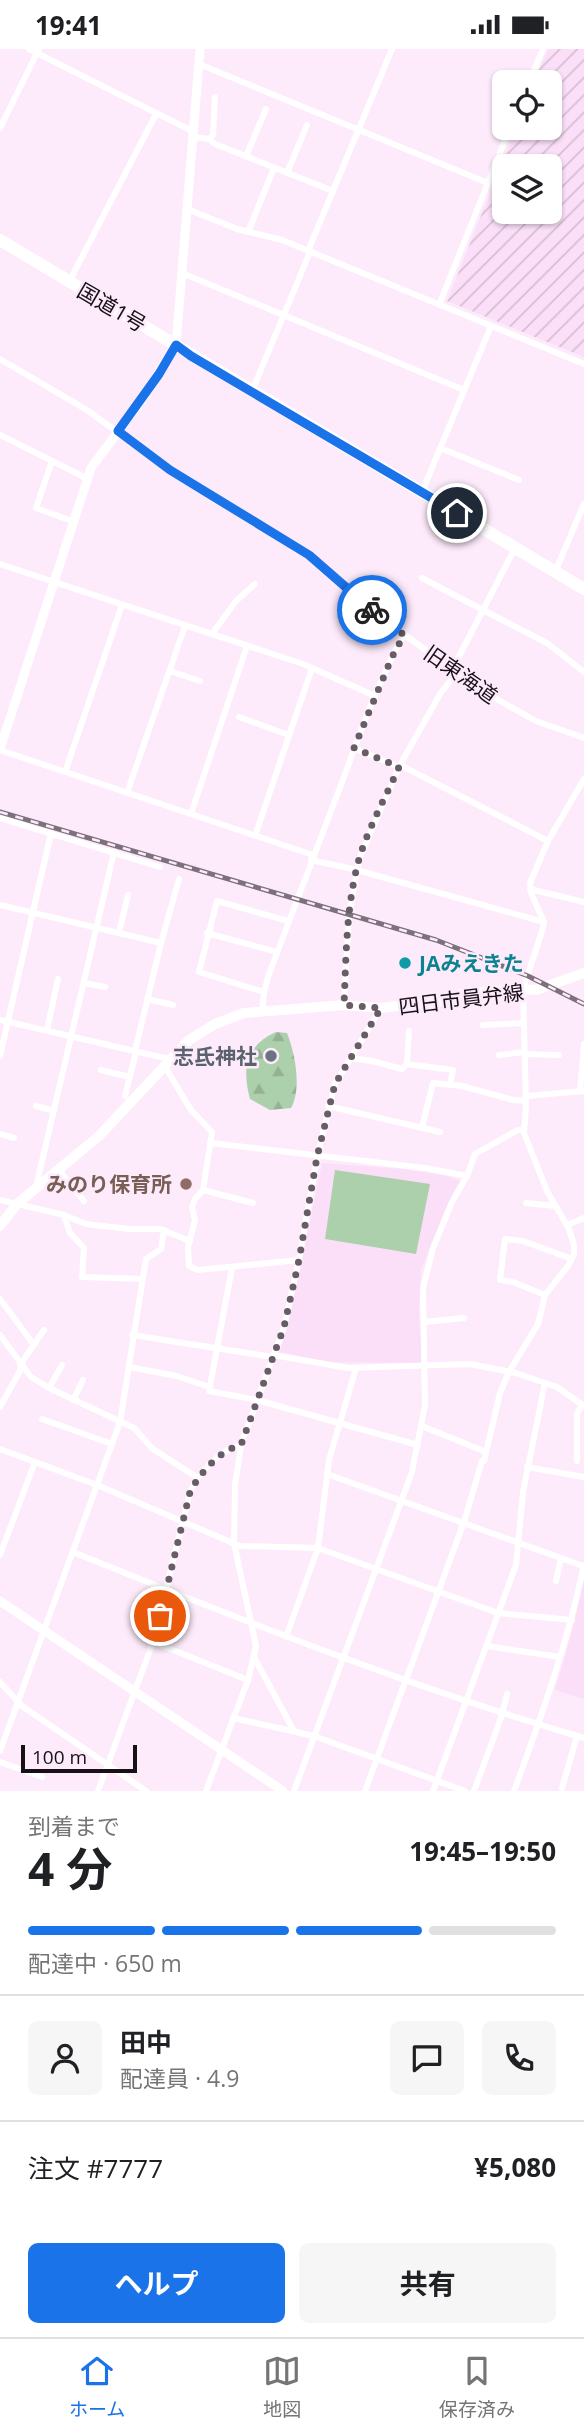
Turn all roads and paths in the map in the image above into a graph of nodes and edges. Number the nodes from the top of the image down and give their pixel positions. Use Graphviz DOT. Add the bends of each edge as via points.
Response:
graph roads {
  1 [pos="29,49"];
  2 [pos="200,49"];
  3 [pos="392,49"];
  4 [pos="542,49"];
  5 [pos="38,51"];
  6 [pos="199,64"];
  7 [pos="534,70"];
  8 [pos="215,97"];
  9 [pos="266,109"];
  10 [pos="156,114"];
  11 [pos="307,125"];
  12 [pos="0,128"];
  13 [pos="359,129"];
  14 [pos="193,134"];
  15 [pos="209,139"];
  16 [pos="505,140"];
  17 [pos="246,156"];
  18 [pos="274,168"];
  19 [pos="287,173"];
  20 [pos="488,183"];
  21 [pos="333,191"];
  22 [pos="187,209"];
  23 [pos="248,232"];
  24 [pos="0,240"];
  25 [pos="309,251"];
  26 [pos="182,273"];
  27 [pos="69,282"];
  28 [pos="439,305"];
  29 [pos="283,314"];
  30 [pos="491,326"];
  31 [pos="176,345"];
  32 [pos="0,359"];
  33 [pos="584,364"];
  34 [pos="464,390"];
  35 [pos="252,391"];
  36 [pos="118,431"];
  37 [pos="0,435"];
  38 [pos="440,448"];
  39 [pos="52,461"];
  40 [pos="86,480"];
  41 [pos="519,480"];
  42 [pos="422,493"];
  43 [pos="584,504"];
  44 [pos="75,521"];
  45 [pos="515,548"];
  46 [pos="0,564"];
  47 [pos="555,572"];
  48 [pos="422,578"];
  49 [pos="55,582"];
  50 [pos="255,584"];
  51 [pos="584,589"];
  52 [pos="122,605"];
  53 [pos="483,610"];
  54 [pos="185,626"];
  55 [pos="212,634"];
  56 [pos="404,635"];
  57 [pos="247,646"];
  58 [pos="312,668"];
  59 [pos="455,670"];
  60 [pos="170,671"];
  61 [pos="584,672"];
  62 [pos="200,681"];
  63 [pos="375,696"];
  64 [pos="239,717"];
  65 [pos="289,735"];
  66 [pos="584,738"];
  67 [pos="354,748"];
  68 [pos="0,749"];
  69 [pos="399,766"];
  70 [pos="65,772"];
  71 [pos="584,779"];
  72 [pos="127,793"];
  73 [pos="191,814"];
  74 [pos="0,818"];
  75 [pos="51,833"];
  76 [pos="255,836"];
  77 [pos="548,841"];
  78 [pos="114,852"];
  79 [pos="312,858"];
  80 [pos="160,867"];
  81 [pos="356,870"];
  82 [pos="180,879"];
  83 [pos="530,889"];
  84 [pos="128,895"];
  85 [pos="584,902"];
  86 [pos="0,905"];
  87 [pos="33,912"];
  88 [pos="288,921"];
  89 [pos="544,922"];
  90 [pos="97,926"];
  91 [pos="119,932"];
  92 [pos="208,933"];
  93 [pos="160,943"];
  94 [pos="277,952"];
  95 [pos="584,973"];
  96 [pos="58,979"];
  97 [pos="83,983"];
  98 [pos="105,987"];
  99 [pos="523,989"];
  100 [pos="264,992"];
  101 [pos="147,999"];
  102 [pos="173,1005"];
  103 [pos="344,1005"];
  104 [pos="381,1008"];
  105 [pos="262,1012"];
  106 [pos="0,1020"];
  107 [pos="8,1022"];
  108 [pos="524,1023"];
  109 [pos="483,1025"];
  110 [pos="47,1030"];
  111 [pos="409,1031"];
  112 [pos="71,1036"];
  113 [pos="584,1044"];
  114 [pos="135,1051"];
  115 [pos="524,1053"];
  116 [pos="499,1055"];
  117 [pos="559,1055"];
  118 [pos="0,1056"];
  119 [pos="350,1058"];
  120 [pos="167,1062"];
  121 [pos="407,1064"];
  122 [pos="100,1070"];
  123 [pos="130,1077"];
  124 [pos="450,1085"];
  125 [pos="582,1091"];
  126 [pos="125,1096"];
  127 [pos="526,1099"];
  128 [pos="36,1106"];
  129 [pos="328,1106"];
  130 [pos="54,1111"];
  131 [pos="422,1127"];
  132 [pos="524,1130"];
  133 [pos="440,1132"];
  134 [pos="0,1135"];
  135 [pos="14,1138"];
  136 [pos="211,1143"];
  137 [pos="317,1157"];
  138 [pos="58,1169"];
  139 [pos="467,1176"];
  140 [pos="36,1187"];
  141 [pos="203,1190"];
  142 [pos="0,1200"];
  143 [pos="84,1201"];
  144 [pos="253,1203"];
  145 [pos="526,1203"];
  146 [pos="18,1204"];
  147 [pos="555,1206"];
  148 [pos="64,1215"];
  149 [pos="584,1219"];
  150 [pos="567,1225"];
  151 [pos="0,1226"];
  152 [pos="163,1230"];
  153 [pos="190,1241"];
  154 [pos="572,1259"];
  155 [pos="299,1260"];
  156 [pos="232,1268"];
  157 [pos="143,1279"];
  158 [pos="545,1295"];
  159 [pos="0,1299"];
  160 [pos="464,1318"];
  161 [pos="424,1322"];
  162 [pos="44,1330"];
  163 [pos="0,1335"];
  164 [pos="132,1335"];
  165 [pos="34,1345"];
  166 [pos="217,1348"];
  167 [pos="273,1356"];
  168 [pos="62,1365"];
  169 [pos="21,1366"];
  170 [pos="129,1367"];
  171 [pos="356,1367"];
  172 [pos="426,1367"];
  173 [pos="509,1373"];
  174 [pos="83,1380"];
  175 [pos="545,1383"];
  176 [pos="209,1387"];
  177 [pos="49,1388"];
  178 [pos="73,1400"];
  179 [pos="257,1400"];
  180 [pos="583,1405"];
  181 [pos="0,1407"];
  182 [pos="42,1419"];
  183 [pos="120,1422"];
  184 [pos="340,1422"];
  185 [pos="422,1426"];
  186 [pos="112,1444"];
  187 [pos="241,1445"];
  188 [pos="418,1445"];
  189 [pos="0,1449"];
  190 [pos="486,1452"];
  191 [pos="577,1461"];
  192 [pos="35,1462"];
  193 [pos="527,1467"];
  194 [pos="327,1474"];
  195 [pos="584,1477"];
  196 [pos="198,1478"];
  197 [pos="97,1485"];
  198 [pos="401,1500"];
  199 [pos="183,1521"];
  200 [pos="464,1522"];
  201 [pos="234,1543"];
  202 [pos="518,1543"];
  203 [pos="318,1548"];
  204 [pos="73,1552"];
  205 [pos="0,1555"];
  206 [pos="561,1558"];
  207 [pos="584,1564"];
  208 [pos="376,1569"];
  209 [pos="556,1581"];
  210 [pos="166,1590"];
  211 [pos="439,1591"];
  212 [pos="0,1601"];
  213 [pos="498,1613"];
  214 [pos="572,1620"];
  215 [pos="252,1624"];
  216 [pos="44,1630"];
  217 [pos="286,1637"];
  218 [pos="153,1642"];
  219 [pos="486,1646"];
  220 [pos="560,1657"];
  221 [pos="254,1658"];
  222 [pos="343,1658"];
  223 [pos="248,1680"];
  224 [pos="406,1680"];
  225 [pos="0,1682"];
  226 [pos="134,1691"];
  227 [pos="507,1693"];
  228 [pos="465,1702"];
  229 [pos="18,1703"];
  230 [pos="502,1715"];
  231 [pos="233,1718"];
  232 [pos="537,1724"];
  233 [pos="294,1731"];
  234 [pos="314,1736"];
  235 [pos="581,1737"];
  236 [pos="221,1750"];
  237 [pos="0,1751"];
  238 [pos="377,1758"];
  239 [pos="0,1762"];
  240 [pos="108,1765"];
  241 [pos="42,1777"];
  242 [pos="436,1780"];
  243 [pos="562,1788"];
  244 [pos="98,1791"];
  245 [pos="146,1791"];
  246 [pos="206,1791"];
  247 [pos="283,1791"];
  248 [pos="294,1791"];
  249 [pos="365,1791"];
  250 [pos="433,1791"];
  251 [pos="465,1791"];
  252 [pos="474,1791"];
  253 [pos="514,1791"];
  1 -- 5 [label="street"];
  2 -- 6 [label="street"];
  3 -- 13 [label="street"];
  4 -- 7 [label="street"];
  5 -- 10 [label="street"];
  5 -- 12 [label="street"];
  6 -- 13 [label="street"];
  6 -- 14 [label="street"];
  8 -- 15 [label="street"];
  9 -- 17 [label="street"];
  10 -- 14 [label="street"];
  10 -- 27 [label="street"];
  11 -- 19 [label="street"];
  13 -- 20 [label="street"];
  13 -- 21 [label="street"];
  14 -- 15 [label="street"];
  14 -- 22 [label="street"];
  15 -- 17 [label="street"];
  16 -- 20 [label="street"];
  17 -- 18 [label="street"];
  18 -- 19 [label="street"];
  18 -- 23 [label="street"];
  19 -- 21 [label="street"];
  20 -- 28 [label="street"];
  21 -- 25 [label="street"];
  22 -- 23 [label="street"];
  22 -- 26 [label="street"];
  23 -- 25 [label="street"];
  24 -- 27 [label="highway, 国道1号"];
  25 -- 28 [label="street"];
  25 -- 29 [label="street"];
  26 -- 29 [label="street"];
  26 -- 31 [label="street"];
  27 -- 31 [label="highway, 国道1号"];
  28 -- 30 [label="street"];
  29 -- 34 [label="street"];
  29 -- 35 [label="street"];
  30 -- 33 [label="street"];
  30 -- 34 [label="street"];
  31 -- 35 [label="highway, 国道1号"];
  31 -- 36 [label="street"];
  32 -- 36 [label="street, 旧東海道"];
  34 -- 38 [label="street"];
  35 -- 42 [label="highway, 国道1号"];
  36 -- 40 [label="street"];
  36 -- 56 [label="street, 旧東海道" via="170,470 309,555"];
  37 -- 39 [label="street"];
  38 -- 41 [label="street"];
  38 -- 42 [label="street"];
  39 -- 40 [label="street"];
  39 -- 44 [label="street" via="36,508"];
  40 -- 44 [label="street"];
  42 -- 45 [label="highway, 国道1号"];
  43 -- 47 [label="street"];
  44 -- 49 [label="street"];
  45 -- 47 [label="highway, 国道1号"];
  45 -- 53 [label="street"];
  46 -- 49 [label="street"];
  47 -- 51 [label="highway, 国道1号"];
  48 -- 53 [label="street"];
  49 -- 52 [label="street"];
  49 -- 68 [label="street"];
  50 -- 55 [label="street"];
  52 -- 54 [label="street"];
  52 -- 70 [label="street"];
  53 -- 59 [label="street"];
  53 -- 61 [label="street" via="547,643"];
  54 -- 55 [label="street"];
  54 -- 60 [label="street"];
  55 -- 57 [label="street"];
  56 -- 59 [label="street, 旧東海道"];
  56 -- 63 [label="street"];
  57 -- 58 [label="street"];
  57 -- 73 [label="street"];
  58 -- 63 [label="street"];
  58 -- 65 [label="street"];
  59 -- 66 [label="street, 旧東海道" via="506,705"];
  59 -- 69 [label="street"];
  60 -- 62 [label="street"];
  60 -- 72 [label="street"];
  63 -- 67 [label="street"];
  64 -- 65 [label="street"];
  65 -- 76 [label="street"];
  67 -- 69 [label="street"];
  67 -- 79 [label="street"];
  68 -- 70 [label="street"];
  69 -- 77 [label="street"];
  69 -- 81 [label="street"];
  70 -- 72 [label="street"];
  71 -- 77 [label="street"];
  72 -- 73 [label="street"];
  73 -- 76 [label="street"];
  74 -- 75 [label="street"];
  75 -- 78 [label="street"];
  75 -- 87 [label="street"];
  76 -- 79 [label="street"];
  77 -- 83 [label="street"];
  78 -- 80 [label="street"];
  78 -- 90 [label="street"];
  79 -- 81 [label="street"];
  79 -- 88 [label="street"];
  81 -- 89 [label="street"];
  81 -- 103 [label="street"];
  82 -- 93 [label="street"];
  83 -- 85 [label="street"];
  83 -- 89 [label="street"];
  84 -- 91 [label="street"];
  86 -- 87 [label="street"];
  87 -- 90 [label="street"];
  87 -- 107 [label="street"];
  88 -- 92 [label="street" via="217,901"];
  88 -- 94 [label="street"];
  89 -- 99 [label="street"];
  90 -- 91 [label="street"];
  90 -- 97 [label="street"];
  91 -- 93 [label="street"];
  92 -- 94 [label="street"];
  92 -- 100 [label="street" via="199,972"];
  93 -- 101 [label="street"];
  94 -- 100 [label="street"];
  95 -- 99 [label="main road, 四日市員弁線" via="541,989"];
  96 -- 110 [label="street"];
  97 -- 98 [label="street"];
  97 -- 112 [label="street"];
  99 -- 104 [label="main road, 四日市員弁線"];
  99 -- 108 [label="street"];
  100 -- 105 [label="street"];
  101 -- 102 [label="street"];
  101 -- 114 [label="street"];
  103 -- 104 [label="main road, 四日市員弁線"];
  103 -- 105 [label="main road, 四日市員弁線"];
  104 -- 119 [label="street"];
  105 -- 120 [label="main road, 四日市員弁線" via="215,1024 189,1040"];
  106 -- 107 [label="street"];
  107 -- 110 [label="street"];
  107 -- 118 [label="street"];
  108 -- 109 [label="street"];
  108 -- 115 [label="street"];
  110 -- 112 [label="street"];
  111 -- 121 [label="street"];
  112 -- 114 [label="street"];
  112 -- 130 [label="street"];
  113 -- 125 [label="street"];
  114 -- 120 [label="street"];
  114 -- 123 [label="street"];
  115 -- 116 [label="street"];
  115 -- 117 [label="street"];
  115 -- 127 [label="street"];
  119 -- 121 [label="street" via="402,1069"];
  119 -- 129 [label="street"];
  120 -- 136 [label="street" via="191,1110 210,1128"];
  120 -- 138 [label="main road, 四日市員弁線" via="99,1136"];
  121 -- 124 [label="street" via="453,1070"];
  122 -- 123 [label="street"];
  123 -- 126 [label="street"];
  124 -- 127 [label="street"];
  124 -- 131 [label="street" via="433,1083"];
  125 -- 127 [label="street"];
  127 -- 132 [label="street"];
  128 -- 130 [label="street"];
  129 -- 131 [label="street"];
  129 -- 137 [label="street"];
  130 -- 140 [label="street"];
  131 -- 133 [label="street"];
  132 -- 139 [label="street" via="475,1154"];
  132 -- 147 [label="street"];
  134 -- 135 [label="street"];
  136 -- 137 [label="street"];
  136 -- 141 [label="street"];
  137 -- 139 [label="street"];
  137 -- 155 [label="street"];
  138 -- 140 [label="main road, 四日市員弁線"];
  138 -- 143 [label="street"];
  139 -- 161 [label="street" via="433,1248 423,1288"];
  140 -- 146 [label="main road, 四日市員弁線"];
  141 -- 144 [label="street"];
  141 -- 153 [label="street" via="192,1207 195,1220"];
  142 -- 146 [label="street"];
  145 -- 147 [label="street"];
  146 -- 148 [label="street"];
  146 -- 151 [label="main road, 四日市員弁線"];
  147 -- 150 [label="street"];
  148 -- 152 [label="street" via="95,1226"];
  148 -- 157 [label="street" via="70,1233 84,1248 82,1277"];
  149 -- 150 [label="street"];
  150 -- 154 [label="street" via="574,1245"];
  152 -- 153 [label="street"];
  152 -- 157 [label="street" via="161,1249 146,1259"];
  153 -- 156 [label="street" via="187,1263 191,1269"];
  154 -- 158 [label="street"];
  154 -- 158 [label="street" via="505,1239 500,1280"];
  155 -- 156 [label="street"];
  155 -- 167 [label="street"];
  156 -- 166 [label="street"];
  157 -- 164 [label="street"];
  158 -- 173 [label="street" via="538,1324"];
  159 -- 165 [label="street"];
  160 -- 161 [label="street"];
  161 -- 172 [label="street"];
  162 -- 165 [label="street"];
  163 -- 169 [label="street"];
  164 -- 166 [label="street"];
  164 -- 170 [label="street"];
  165 -- 169 [label="street"];
  166 -- 167 [label="street"];
  166 -- 176 [label="street"];
  167 -- 171 [label="street"];
  167 -- 179 [label="street"];
  168 -- 177 [label="street"];
  169 -- 177 [label="street"];
  169 -- 181 [label="street"];
  170 -- 176 [label="street"];
  170 -- 183 [label="street"];
  171 -- 172 [label="street"];
  171 -- 184 [label="street"];
  172 -- 173 [label="street" via="470,1364"];
  172 -- 185 [label="street"];
  173 -- 175 [label="street"];
  173 -- 190 [label="street" via="499,1393"];
  174 -- 178 [label="street"];
  175 -- 180 [label="street"];
  175 -- 193 [label="street"];
  176 -- 179 [label="street" via="209,1391"];
  177 -- 178 [label="street"];
  178 -- 183 [label="street"];
  179 -- 184 [label="street"];
  179 -- 187 [label="street"];
  180 -- 191 [label="street" via="577,1414"];
  182 -- 186 [label="street"];
  183 -- 186 [label="street"];
  183 -- 196 [label="street"];
  184 -- 188 [label="street"];
  184 -- 194 [label="street"];
  185 -- 188 [label="street"];
  185 -- 190 [label="street"];
  186 -- 197 [label="street"];
  187 -- 196 [label="street" via="228,1450"];
  187 -- 201 [label="street"];
  188 -- 198 [label="street"];
  189 -- 192 [label="street"];
  190 -- 200 [label="street"];
  192 -- 197 [label="street"];
  192 -- 205 [label="street"];
  193 -- 195 [label="street"];
  193 -- 202 [label="street"];
  194 -- 198 [label="street"];
  194 -- 203 [label="street"];
  196 -- 199 [label="street"];
  197 -- 199 [label="street"];
  197 -- 204 [label="street"];
  198 -- 200 [label="street"];
  198 -- 208 [label="street"];
  199 -- 201 [label="street"];
  199 -- 210 [label="street"];
  200 -- 202 [label="street"];
  200 -- 211 [label="street"];
  201 -- 203 [label="street"];
  201 -- 215 [label="street"];
  202 -- 206 [label="street"];
  202 -- 213 [label="street" via="516,1565"];
  203 -- 208 [label="street"];
  203 -- 217 [label="street"];
  204 -- 210 [label="street"];
  204 -- 216 [label="street"];
  206 -- 207 [label="street"];
  206 -- 209 [label="street"];
  207 -- 214 [label="street"];
  208 -- 211 [label="street"];
  208 -- 222 [label="street"];
  210 -- 215 [label="street"];
  210 -- 218 [label="street"];
  211 -- 213 [label="street"];
  211 -- 224 [label="street"];
  212 -- 216 [label="street"];
  213 -- 214 [label="street"];
  213 -- 219 [label="street"];
  214 -- 220 [label="street"];
  215 -- 217 [label="street"];
  215 -- 221 [label="street"];
  216 -- 226 [label="street"];
  216 -- 229 [label="street"];
  217 -- 222 [label="street"];
  218 -- 223 [label="street"];
  218 -- 226 [label="street"];
  219 -- 220 [label="street"];
  219 -- 228 [label="street"];
  220 -- 232 [label="street"];
  221 -- 223 [label="street"];
  221 -- 233 [label="street"];
  222 -- 224 [label="street"];
  222 -- 234 [label="street"];
  223 -- 231 [label="street"];
  224 -- 228 [label="street"];
  224 -- 238 [label="street"];
  225 -- 229 [label="street"];
  226 -- 236 [label="street"];
  226 -- 240 [label="street"];
  227 -- 230 [label="street"];
  228 -- 230 [label="street"];
  228 -- 242 [label="street"];
  229 -- 237 [label="street"];
  229 -- 240 [label="street"];
  230 -- 232 [label="street"];
  230 -- 252 [label="street"];
  231 -- 233 [label="street"];
  231 -- 236 [label="street"];
  232 -- 235 [label="street"];
  232 -- 253 [label="street"];
  233 -- 234 [label="street"];
  234 -- 238 [label="street"];
  234 -- 248 [label="street"];
  235 -- 243 [label="street"];
  236 -- 246 [label="street"];
  236 -- 247 [label="street"];
  238 -- 242 [label="street"];
  238 -- 249 [label="street"];
  239 -- 241 [label="street"];
  240 -- 244 [label="street"];
  240 -- 245 [label="street"];
  242 -- 250 [label="street"];
  242 -- 251 [label="street"];
}
